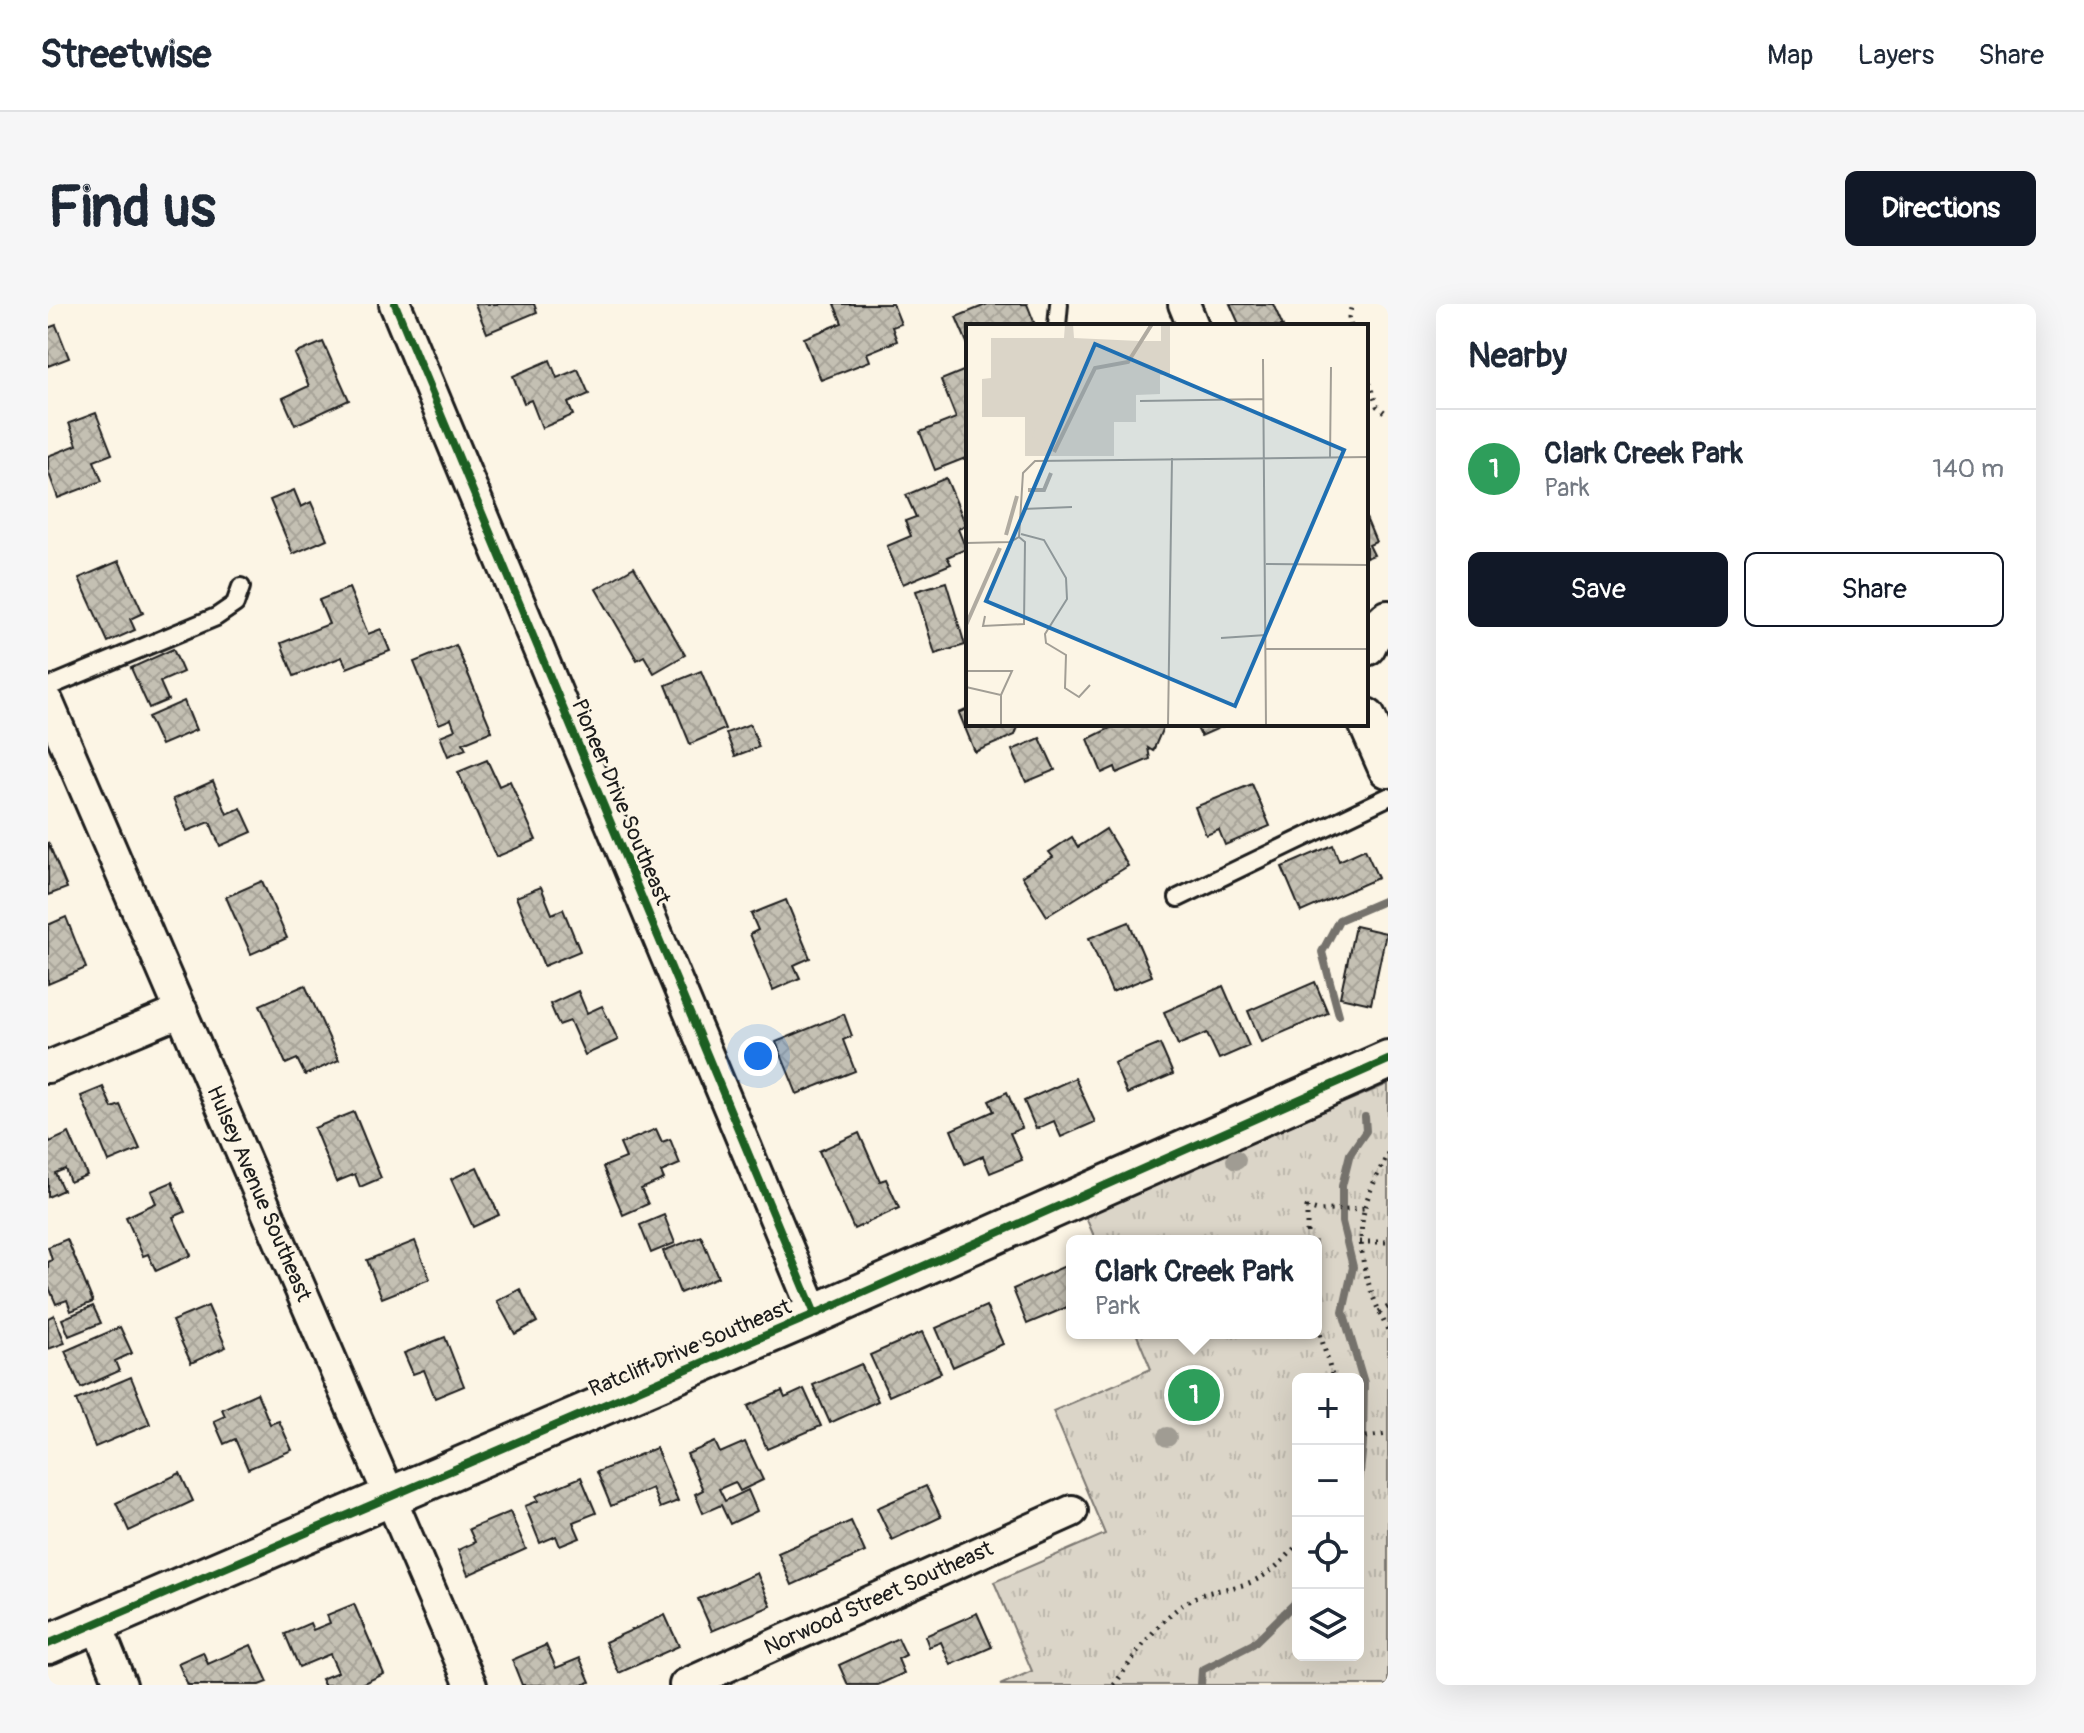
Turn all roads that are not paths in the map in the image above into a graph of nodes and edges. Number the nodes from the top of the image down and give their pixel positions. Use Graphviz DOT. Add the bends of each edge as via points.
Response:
graph roads {
  1 [pos="395,304"];
  2 [pos="1059,304"];
  3 [pos="1184,304"];
  4 [pos="1057,324"];
  5 [pos="1192,324"];
  6 [pos="241,587"];
  7 [pos="1388,620"];
  8 [pos="1368,642"];
  9 [pos="48,687"];
  10 [pos="48,703"];
  11 [pos="1368,723"];
  12 [pos="1388,768"];
  13 [pos="1388,797"];
  14 [pos="1178,898"];
  15 [pos="182,1011"];
  16 [pos="1388,1060"];
  17 [pos="48,1067"];
  18 [pos="815,1314"];
  19 [pos="390,1496"];
  20 [pos="1072,1511"];
  21 [pos="96,1623"];
  22 [pos="48,1644"];
  23 [pos="121,1685"];
  24 [pos="471,1685"];
  25 [pos="685,1685"];
  1 -- 18 [label="street, Pioneer Drive Southeast"];
  2 -- 4 [label="lane"];
  3 -- 5 [label="street"];
  6 -- 9 [label="lane" via="235,604 216,617"];
  7 -- 8 [label="street"];
  10 -- 15 [label="street, Hulsey Avenue Southeast"];
  11 -- 12 [label="street"];
  13 -- 14 [label="lane"];
  15 -- 17 [label="street"];
  15 -- 19 [label="street, Hulsey Avenue Southeast"];
  16 -- 18 [label="street, Ratcliff Drive Southeast"];
  18 -- 19 [label="street, Ratcliff Drive Southeast"];
  19 -- 21 [label="street, Ratcliff Drive Southeast"];
  19 -- 24 [label="street, Hulsey Avenue Southeast"];
  20 -- 25 [label="street, Norwood Street Southeast"];
  21 -- 22 [label="street, Ratcliff Drive Southeast"];
  21 -- 23 [label="street"];
}
